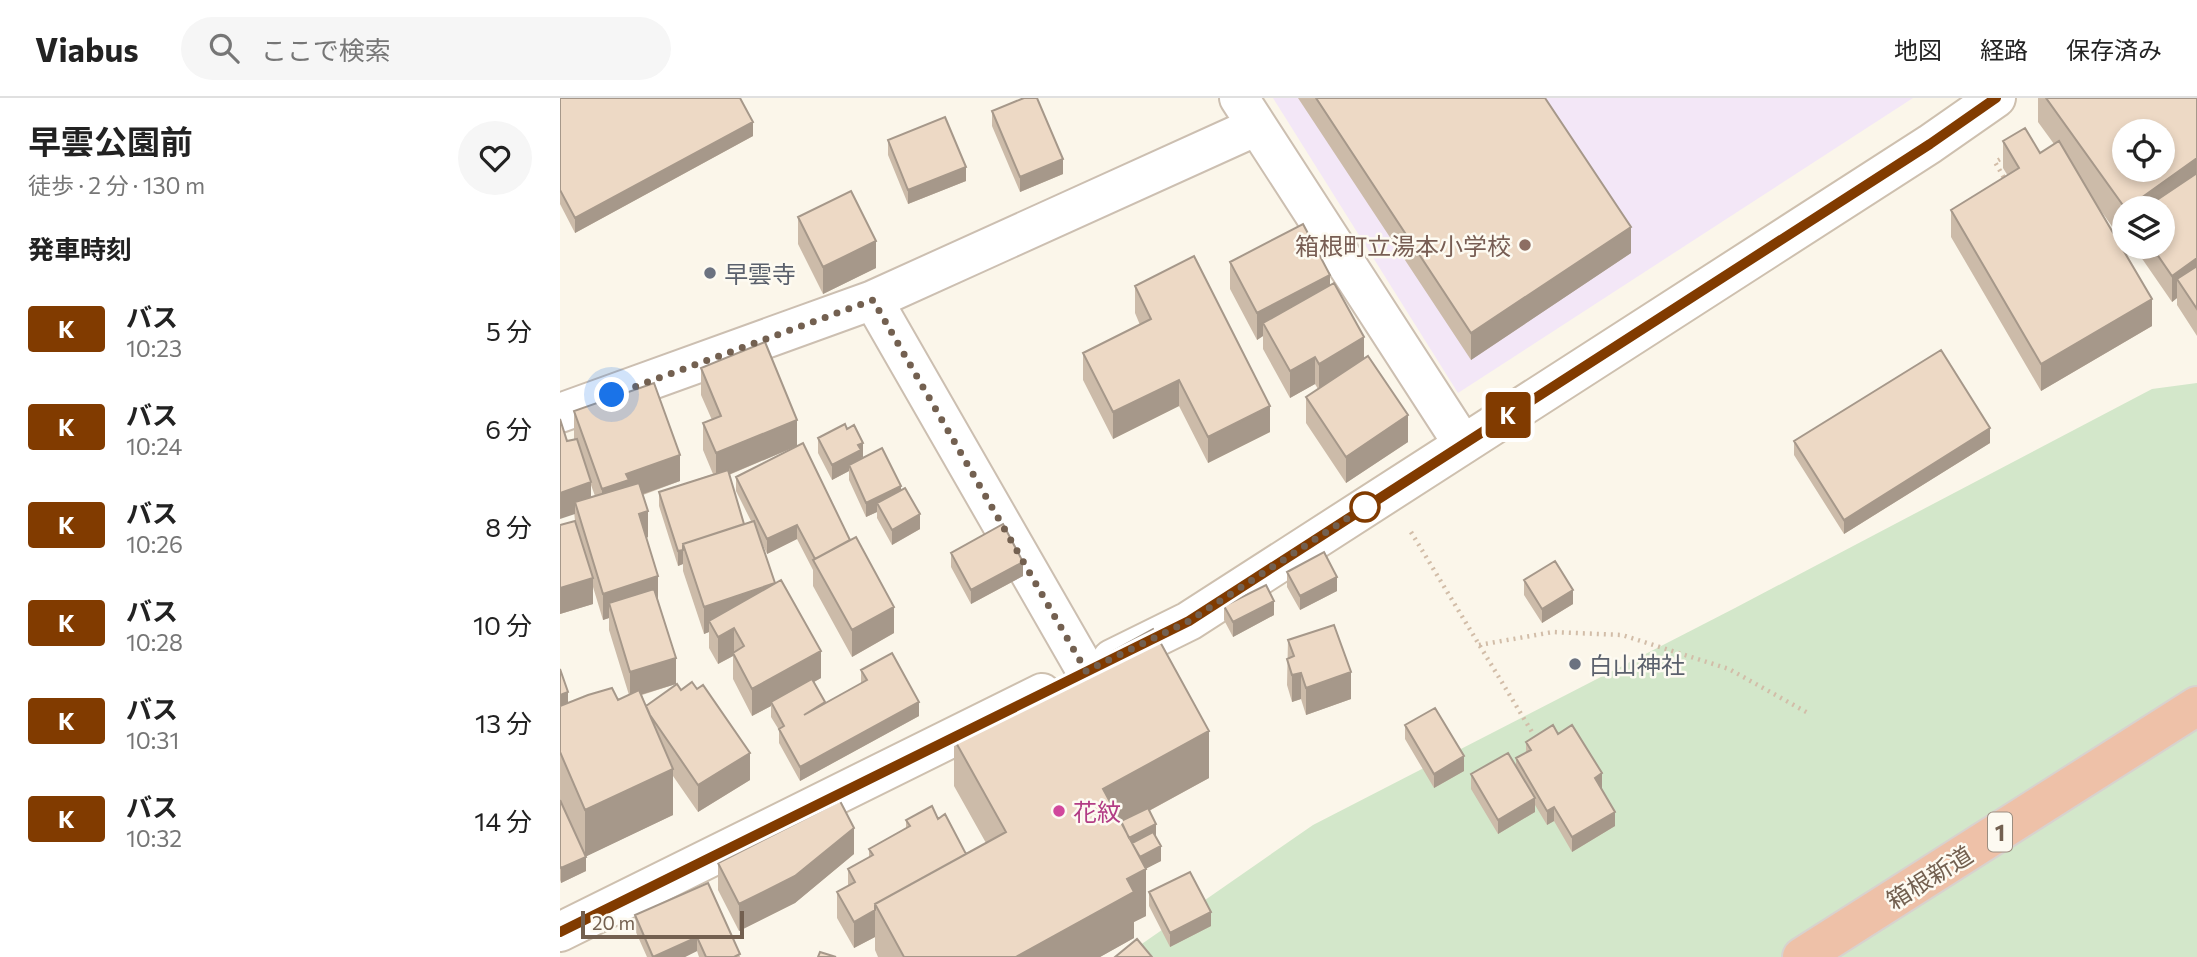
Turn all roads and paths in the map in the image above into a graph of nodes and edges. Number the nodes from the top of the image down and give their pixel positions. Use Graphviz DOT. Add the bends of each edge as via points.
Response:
graph roads {
  1 [pos="1996,98"];
  2 [pos="1248,112"];
  3 [pos="2014,161"];
  4 [pos="2012,193"];
  5 [pos="873,300"];
  6 [pos="560,414"];
  7 [pos="1463,444"];
  8 [pos="1387,492"];
  9 [pos="1479,645"];
  10 [pos="1086,671"];
  11 [pos="2197,706"];
  12 [pos="1808,713"];
  13 [pos="1532,732"];
  14 [pos="560,932"];
  15 [pos="1802,957"];
  1 -- 7 [label="main road"];
  2 -- 5 [label="main road"];
  2 -- 7 [label="main road"];
  3 -- 4 [label="path" via="2009,154 1995,162"];
  5 -- 6 [label="main road"];
  5 -- 10 [label="main road"];
  7 -- 8 [label="main road"];
  8 -- 9 [label="path"];
  8 -- 10 [label="main road" via="1189,621"];
  9 -- 12 [label="path" via="1553,632 1622,635 1729,669"];
  9 -- 13 [label="path"];
  10 -- 14 [label="main road"];
  11 -- 15 [label="highway, 箱根新道 / 1"];
}
